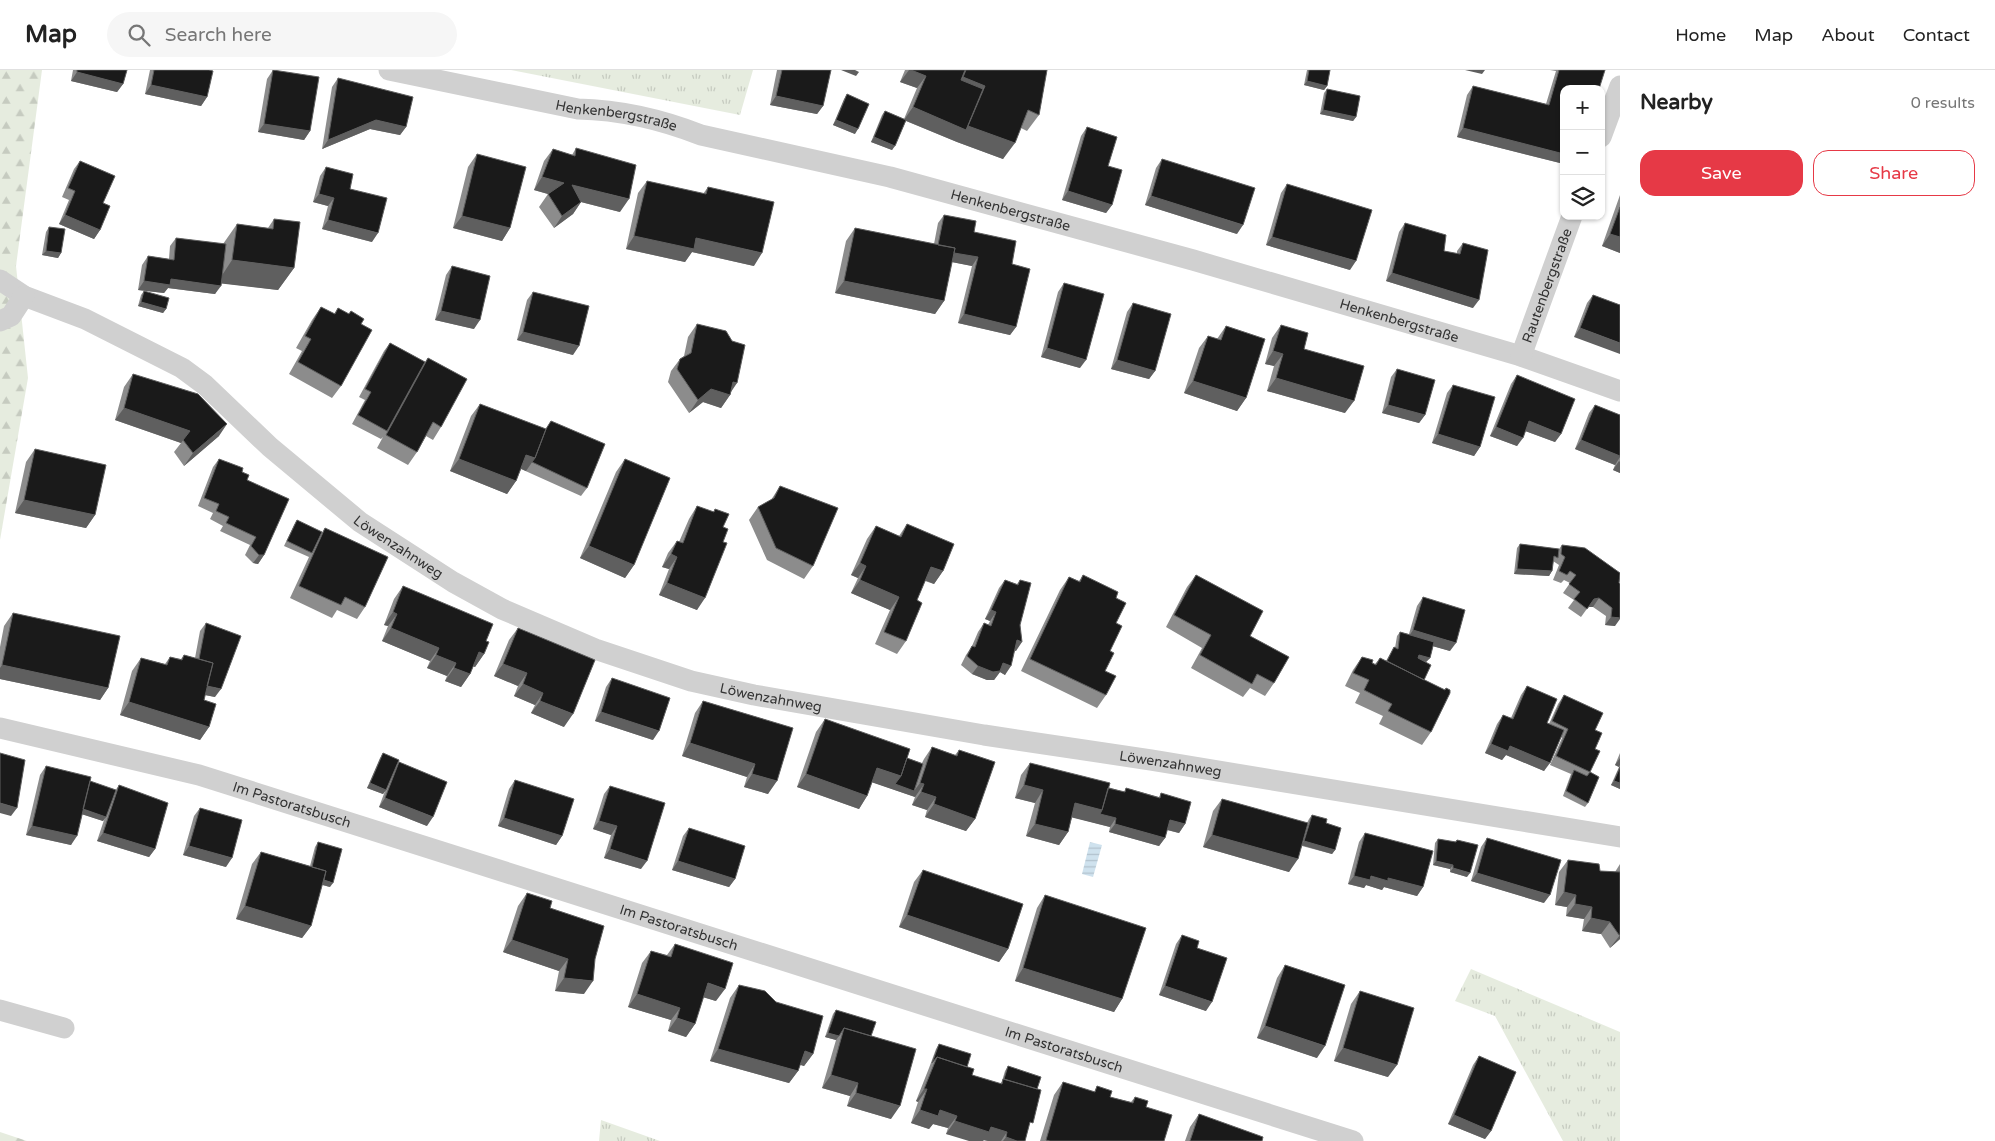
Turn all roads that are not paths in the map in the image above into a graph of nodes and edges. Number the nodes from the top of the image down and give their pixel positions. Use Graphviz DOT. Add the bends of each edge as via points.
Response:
graph roads {
  1 [pos="390,70"];
  2 [pos="1620,86"];
  3 [pos="1604,130"];
  4 [pos="1571,220"];
  5 [pos="0,280"];
  6 [pos="24,296"];
  7 [pos="0,321"];
  8 [pos="1521,356"];
  9 [pos="1620,391"];
  10 [pos="0,728"];
  11 [pos="1620,837"];
  12 [pos="0,1010"];
  13 [pos="64,1028"];
  14 [pos="1354,1141"];
  1 -- 8 [label="street, Henkenbergstraße" via="578,109 604,110 890,177 1193,260"];
  2 -- 3 [label="street"];
  4 -- 8 [label="street, Rautenbergstraße"];
  5 -- 6 [label="street"];
  6 -- 7 [label="street" via="11,316"];
  6 -- 11 [label="street, Löwenzahnweg" via="85,319 182,368 360,522 453,582 502,609 595,649 691,681 754,695"];
  8 -- 9 [label="street, Henkenbergstraße"];
  10 -- 14 [label="street, Im Pastoratsbusch" via="198,775"];
  12 -- 13 [label="street"];
}
